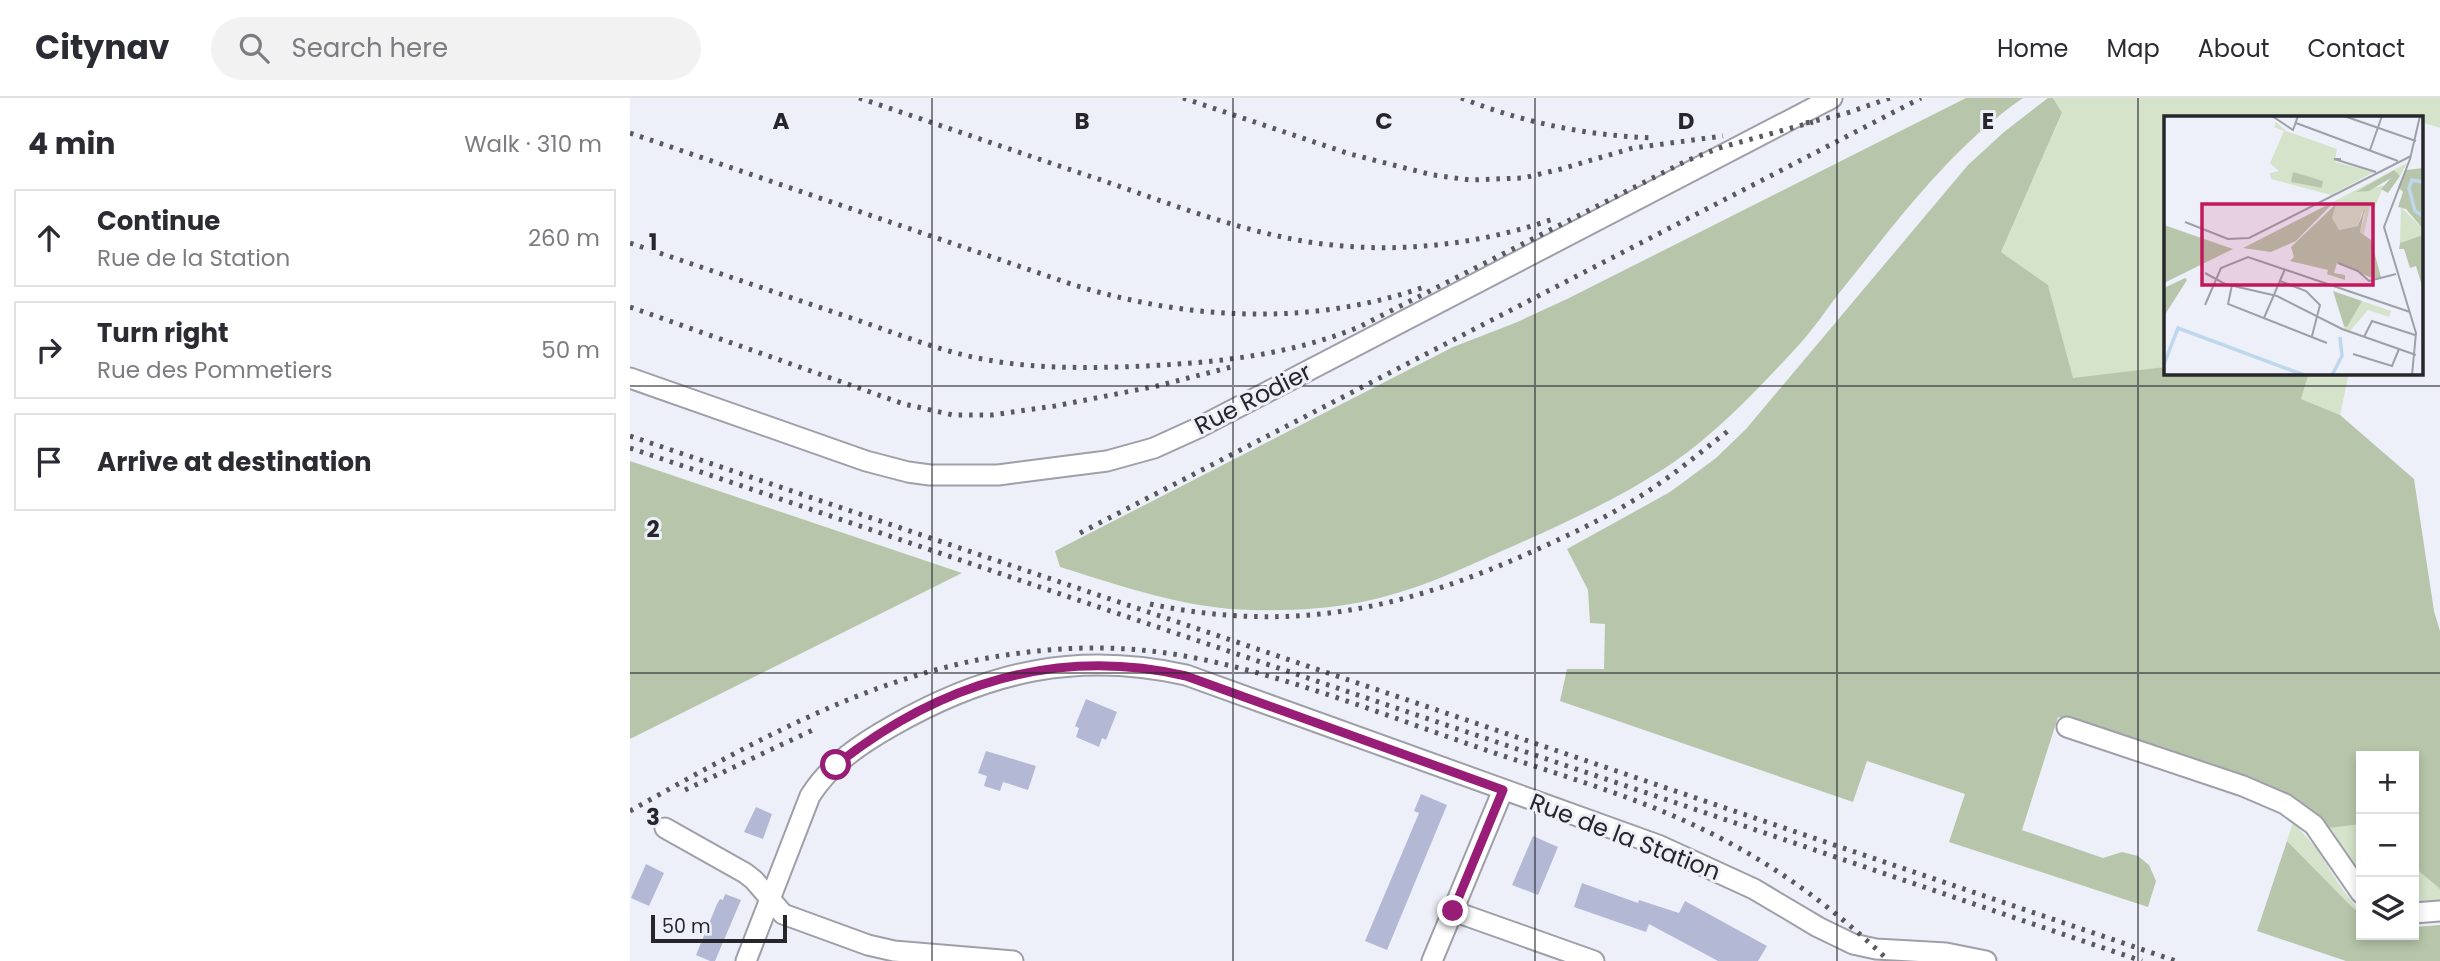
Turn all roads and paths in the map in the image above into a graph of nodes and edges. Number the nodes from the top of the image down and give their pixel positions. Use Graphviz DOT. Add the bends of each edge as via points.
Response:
graph roads {
  1 [pos="1832,98"];
  2 [pos="630,377"];
  3 [pos="2067,727"];
  4 [pos="1503,790"];
  5 [pos="665,828"];
  6 [pos="2356,886"];
  7 [pos="770,900"];
  8 [pos="1453,911"];
  9 [pos="2440,911"];
  10 [pos="2419,913"];
  11 [pos="945,958"];
  12 [pos="746,961"];
  13 [pos="1013,961"];
  14 [pos="1433,961"];
  15 [pos="1594,961"];
  16 [pos="1986,961"];
  1 -- 2 [label="street, Rue Rodier" via="1198,428 1154,448 1107,461 962,477 908,472"];
  3 -- 6 [label="street" via="2285,804 2314,825"];
  4 -- 7 [label="street, Rue de la Station" via="1186,676 1113,665 1035,670 957,693 881,732 836,765 810,796"];
  4 -- 8 [label="street"];
  4 -- 16 [label="street, Rue de la Station" via="1691,859 1853,944"];
  5 -- 7 [label="street" via="745,873"];
  7 -- 11 [label="street" via="783,914 868,945"];
  7 -- 12 [label="street, Rue de la Station"];
  8 -- 14 [label="street"];
  8 -- 15 [label="street"];
  9 -- 10 [label="street"];
  11 -- 13 [label="street"];
}
